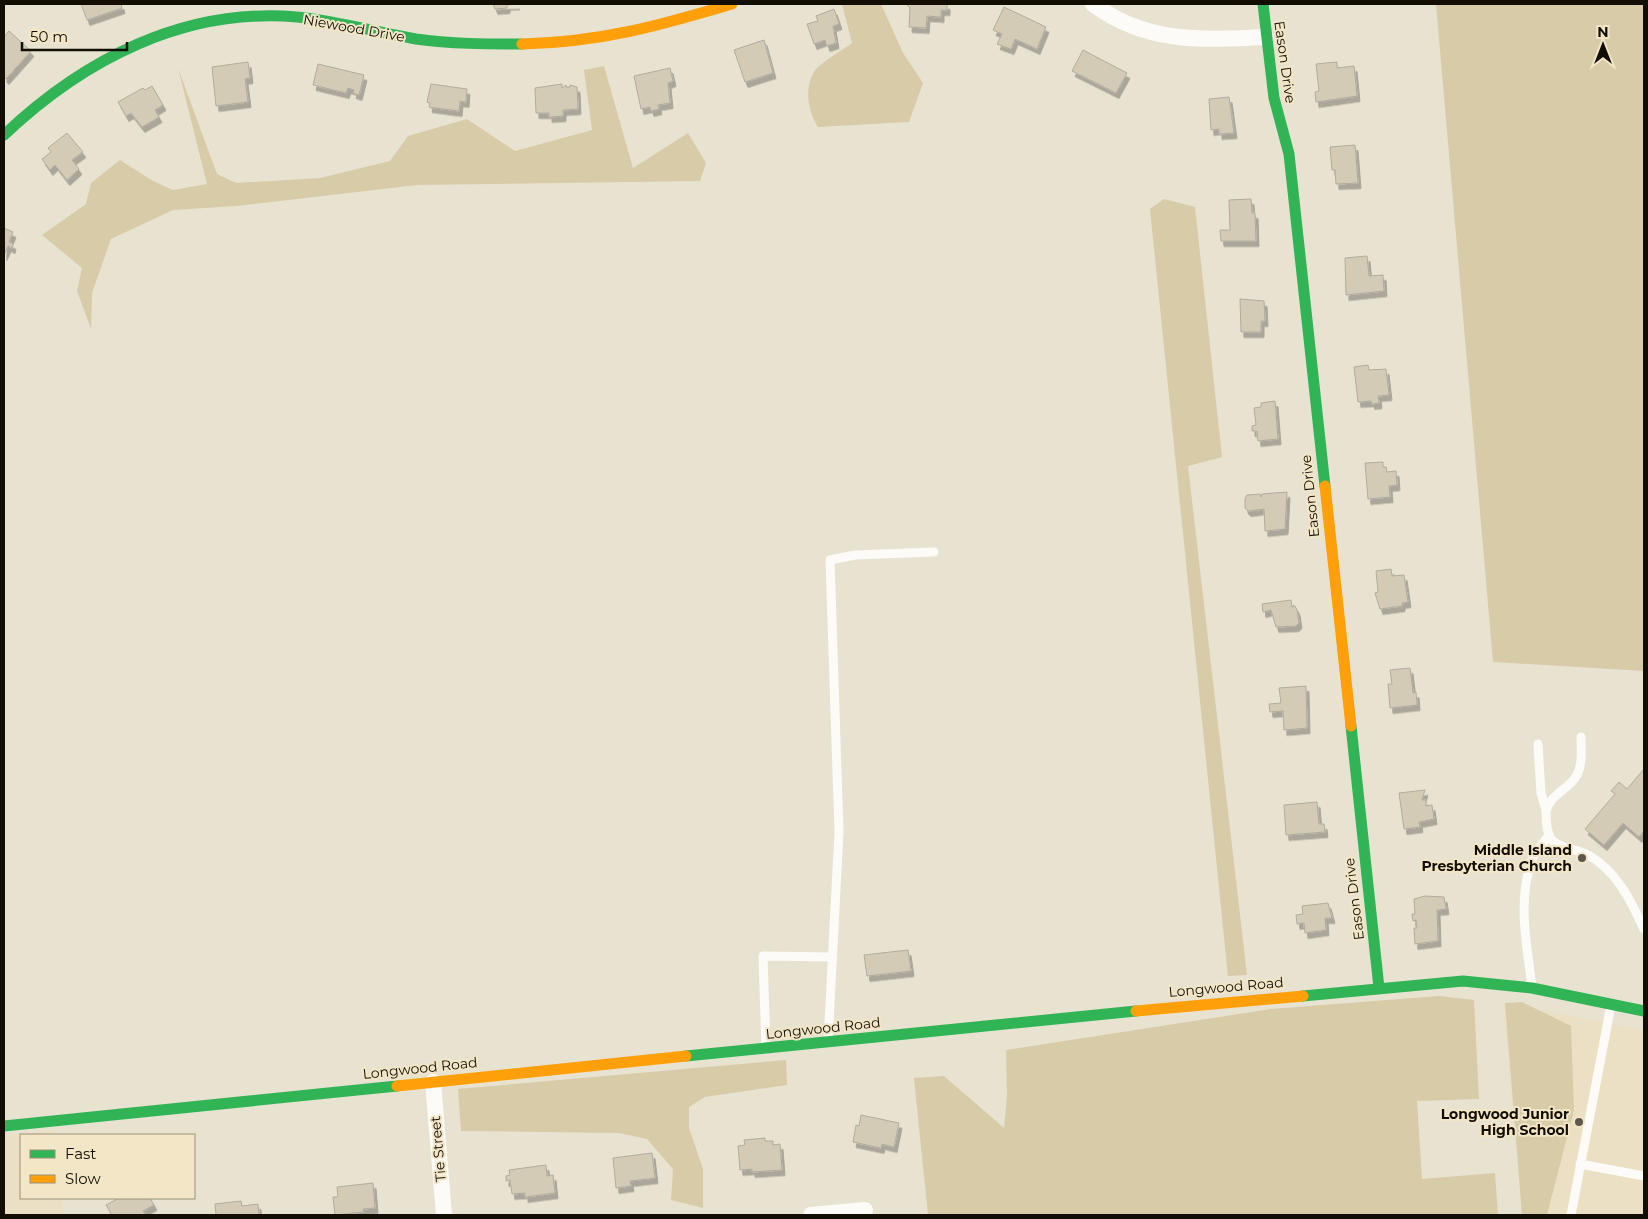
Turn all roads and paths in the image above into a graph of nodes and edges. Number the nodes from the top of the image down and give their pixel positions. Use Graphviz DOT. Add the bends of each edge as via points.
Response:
graph roads {
  1 [pos="732,4"];
  2 [pos="1093,4"];
  3 [pos="1263,4"];
  4 [pos="233,11"];
  5 [pos="1266,37"];
  6 [pos="4,135"];
  7 [pos="934,552"];
  8 [pos="1581,738"];
  9 [pos="1538,744"];
  10 [pos="1546,810"];
  11 [pos="1549,835"];
  12 [pos="1644,929"];
  13 [pos="833,958"];
  14 [pos="1532,987"];
  15 [pos="1379,988"];
  16 [pos="1611,1005"];
  17 [pos="1644,1012"];
  18 [pos="828,1043"];
  19 [pos="766,1049"];
  20 [pos="433,1082"];
  21 [pos="4,1126"];
  22 [pos="1580,1164"];
  23 [pos="1644,1176"];
  24 [pos="865,1210"];
  25 [pos="444,1215"];
  26 [pos="811,1215"];
  27 [pos="1571,1215"];
  1 -- 4 [label="street, Niewood Drive" via="649,29 565,41 480,44 419,39 328,21"];
  2 -- 5 [label="street" via="1127,24 1155,34 1207,40"];
  3 -- 5 [label="street, Eason Drive"];
  4 -- 6 [label="street, Niewood Drive" via="154,38 108,58 45,98"];
  5 -- 15 [label="street, Eason Drive" via="1274,98 1290,154"];
  7 -- 13 [label="lane" via="855,555 830,560 839,832"];
  8 -- 10 [label="lane" via="1582,760 1577,774 1549,802"];
  9 -- 10 [label="lane" via="1539,778"];
  10 -- 11 [label="lane"];
  11 -- 12 [label="lane" via="1556,843 1589,855 1610,872"];
  11 -- 14 [label="lane" via="1532,858 1528,880 1524,916"];
  13 -- 18 [label="lane"];
  13 -- 19 [label="lane" via="763,956"];
  14 -- 15 [label="street, Longwood Road" via="1463,981"];
  14 -- 16 [label="street, Longwood Road"];
  15 -- 18 [label="street, Longwood Road"];
  16 -- 17 [label="street, Longwood Road"];
  16 -- 22 [label="lane"];
  18 -- 19 [label="street, Longwood Road"];
  19 -- 20 [label="street, Longwood Road"];
  20 -- 21 [label="street, Longwood Road"];
  20 -- 25 [label="street, Tie Street"];
  22 -- 23 [label="lane"];
  22 -- 27 [label="lane"];
  24 -- 26 [label="street"];
}
